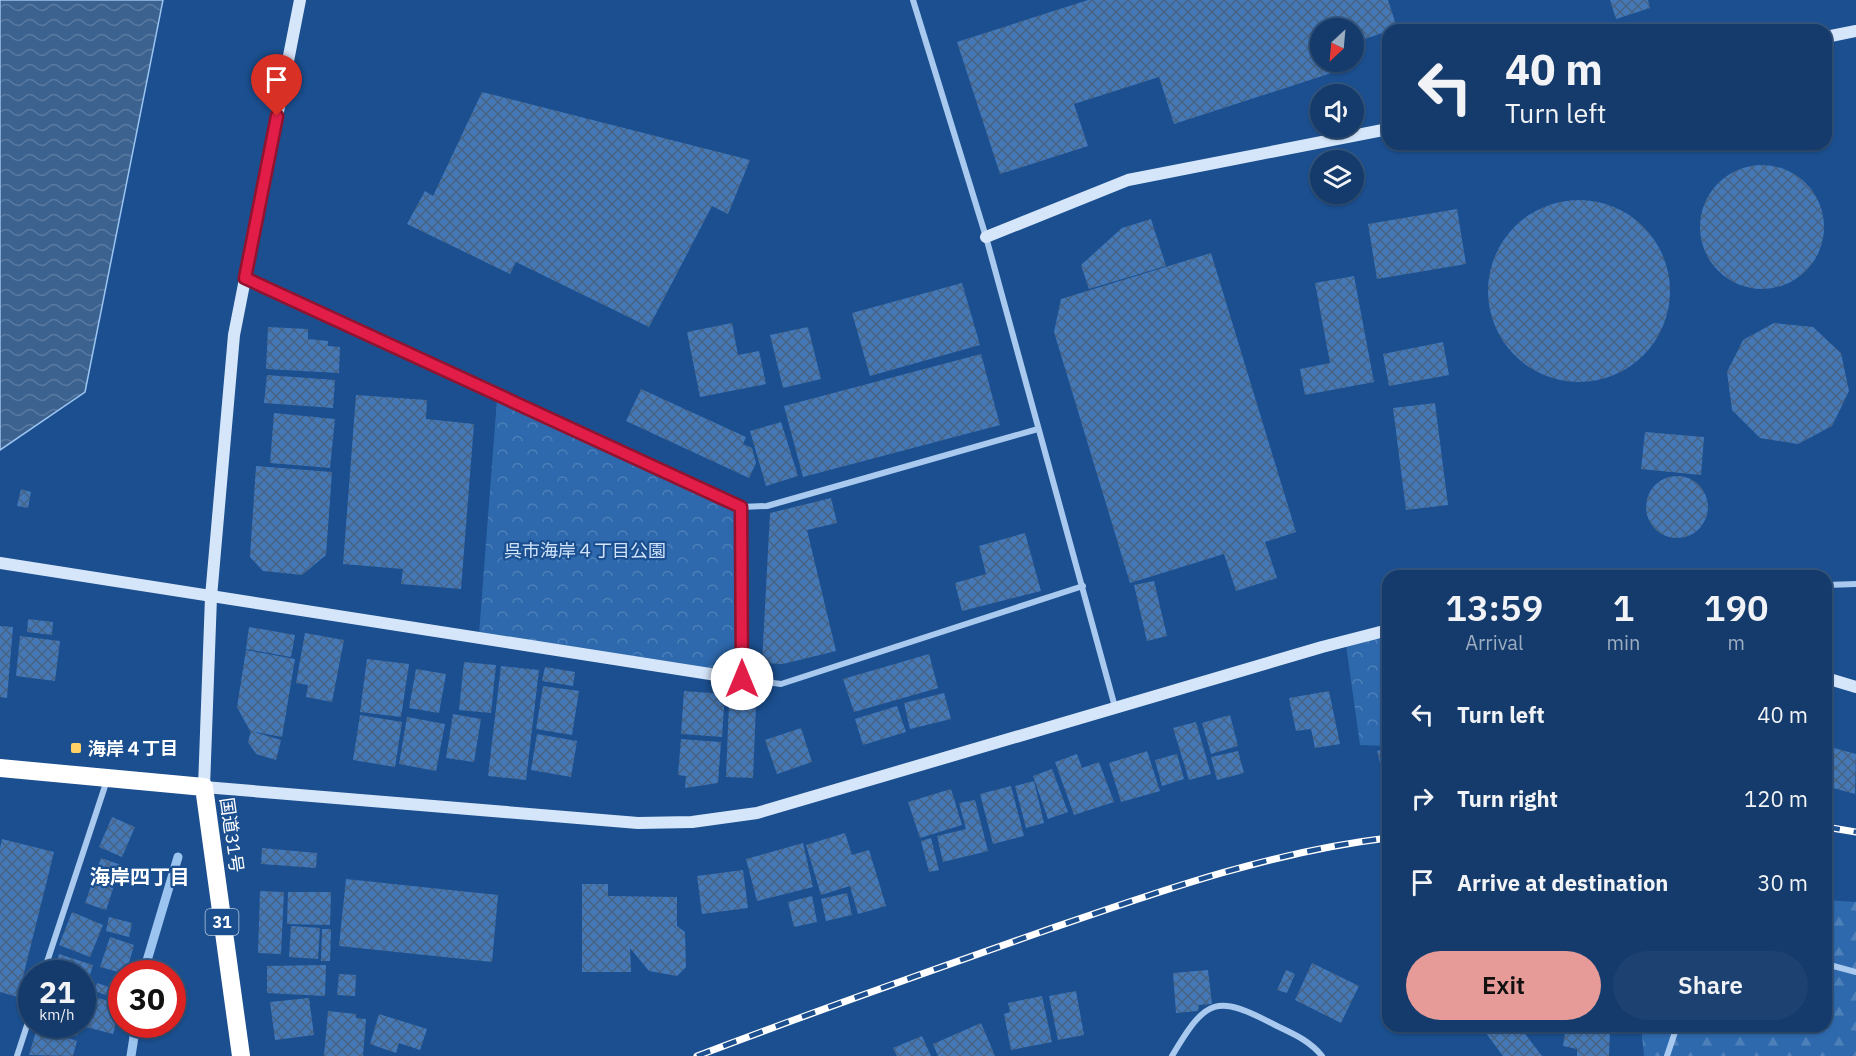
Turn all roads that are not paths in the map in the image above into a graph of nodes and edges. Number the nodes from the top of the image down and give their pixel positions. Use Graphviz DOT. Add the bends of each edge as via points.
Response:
graph roads {
  1 [pos="300,0"];
  2 [pos="913,0"];
  3 [pos="1856,31"];
  4 [pos="1832,36"];
  5 [pos="1382,130"];
  6 [pos="986,237"];
  7 [pos="245,278"];
  8 [pos="1038,429"];
  9 [pos="741,507"];
  10 [pos="0,563"];
  11 [pos="1856,584"];
  12 [pos="1832,585"];
  13 [pos="1083,586"];
  14 [pos="211,597"];
  15 [pos="1382,631"];
  16 [pos="742,679"];
  17 [pos="1832,680"];
  18 [pos="1856,687"];
  19 [pos="1115,707"];
  20 [pos="0,768"];
  21 [pos="108,777"];
  22 [pos="204,787"];
  23 [pos="48,960"];
  24 [pos="1832,966"];
  25 [pos="1856,972"];
  26 [pos="1675,1032"];
  27 [pos="23,1038"];
  28 [pos="17,1056"];
  29 [pos="241,1056"];
  30 [pos="1172,1056"];
  31 [pos="1322,1056"];
  32 [pos="1667,1056"];
  1 -- 7 [label="street"];
  2 -- 6 [label="street"];
  3 -- 4 [label="street"];
  5 -- 6 [label="street" via="1128,180"];
  6 -- 8 [label="street"];
  7 -- 9 [label="street"];
  7 -- 14 [label="street" via="234,335"];
  8 -- 9 [label="street" via="767,506"];
  8 -- 13 [label="street"];
  9 -- 16 [label="street"];
  10 -- 14 [label="street"];
  11 -- 12 [label="street"];
  13 -- 16 [label="street" via="781,684"];
  13 -- 19 [label="street"];
  14 -- 16 [label="street"];
  14 -- 22 [label="street"];
  15 -- 19 [label="street"];
  17 -- 18 [label="street"];
  19 -- 22 [label="street" via="757,813 692,822 638,823"];
  20 -- 21 [label="highway, 国道31号"];
  21 -- 22 [label="highway, 国道31号"];
  21 -- 23 [label="street"];
  22 -- 29 [label="highway, 国道31号 / 31"];
  24 -- 25 [label="street"];
  26 -- 32 [label="street"];
  27 -- 28 [label="street"];
  30 -- 31 [label="street" via="1201,1014 1218,1005 1241,1007 1313,1044"];
}
